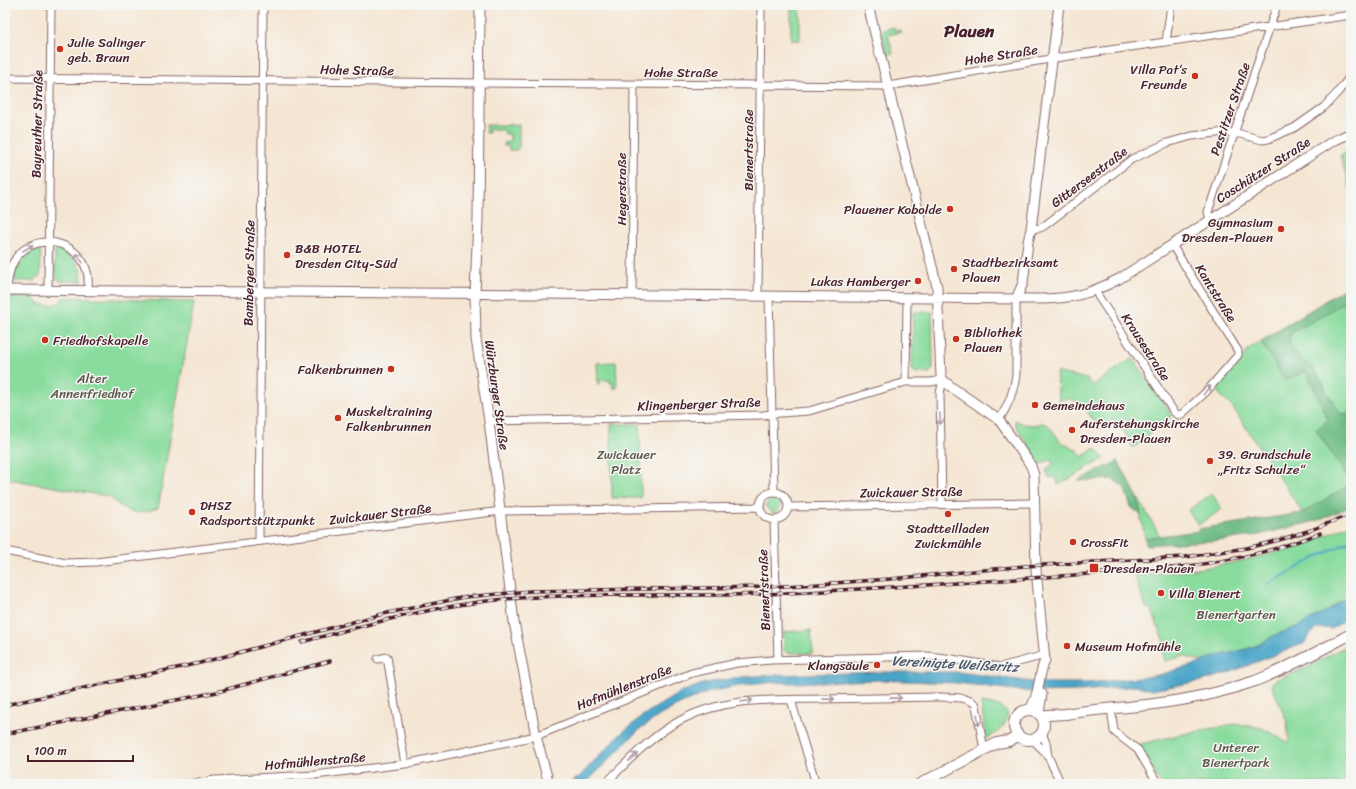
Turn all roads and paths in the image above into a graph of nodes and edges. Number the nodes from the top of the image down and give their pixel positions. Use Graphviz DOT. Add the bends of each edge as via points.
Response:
graph roads {
  1 [pos="51,5"];
  2 [pos="263,5"];
  3 [pos="480,5"];
  4 [pos="761,5"];
  5 [pos="868,5"];
  6 [pos="1059,5"];
  7 [pos="1171,5"];
  8 [pos="1277,5"];
  9 [pos="1351,15"];
  10 [pos="1270,27"];
  11 [pos="1166,42"];
  12 [pos="1052,59"];
  13 [pos="1351,75"];
  14 [pos="5,78"];
  15 [pos="50,78"];
  16 [pos="263,81"];
  17 [pos="479,83"];
  18 [pos="634,84"];
  19 [pos="760,85"];
  20 [pos="888,86"];
  21 [pos="1234,133"];
  22 [pos="1351,133"];
  23 [pos="1210,220"];
  24 [pos="1031,229"];
  25 [pos="48,242"];
  26 [pos="1172,245"];
  27 [pos="6,290"];
  28 [pos="1096,290"];
  29 [pos="48,291"];
  30 [pos="88,291"];
  31 [pos="261,292"];
  32 [pos="474,294"];
  33 [pos="632,295"];
  34 [pos="758,296"];
  35 [pos="769,296"];
  36 [pos="907,298"];
  37 [pos="938,298"];
  38 [pos="1016,299"];
  39 [pos="943,380"];
  40 [pos="906,382"];
  41 [pos="771,414"];
  42 [pos="1178,415"];
  43 [pos="999,420"];
  44 [pos="489,421"];
  45 [pos="774,492"];
  46 [pos="1034,503"];
  47 [pos="942,504"];
  48 [pos="760,507"];
  49 [pos="788,507"];
  50 [pos="501,511"];
  51 [pos="774,520"];
  52 [pos="259,542"];
  53 [pos="5,551"];
  54 [pos="1351,634"];
  55 [pos="1045,657"];
  56 [pos="378,659"];
  57 [pos="778,660"];
  58 [pos="791,700"];
  59 [pos="1111,708"];
  60 [pos="1039,715"];
  61 [pos="1016,732"];
  62 [pos="536,736"];
  63 [pos="1034,740"];
  64 [pos="983,747"];
  65 [pos="1048,756"];
  66 [pos="405,764"];
  67 [pos="191,784"];
  68 [pos="549,784"];
  69 [pos="605,784"];
  70 [pos="816,784"];
  71 [pos="920,784"];
  72 [pos="1060,784"];
  73 [pos="1158,784"];
  1 -- 15 [label="street, Bayreuther Straße"];
  2 -- 16 [label="street, Bamberger Straße"];
  3 -- 17 [label="street, Würzburger Straße"];
  4 -- 19 [label="street, Bienertstraße"];
  5 -- 20 [label="street"];
  6 -- 12 [label="street"];
  7 -- 11 [label="street"];
  8 -- 10 [label="street, Pestitzer Straße"];
  9 -- 10 [label="street, Hohe Straße"];
  10 -- 11 [label="street, Hohe Straße"];
  10 -- 21 [label="street, Pestitzer Straße"];
  11 -- 12 [label="street, Hohe Straße"];
  12 -- 20 [label="street, Hohe Straße"];
  12 -- 24 [label="street"];
  13 -- 21 [label="street, Gitterseestraße" via="1324,107 1294,128 1268,140"];
  14 -- 15 [label="street, Hohe Straße"];
  15 -- 16 [label="street, Hohe Straße"];
  15 -- 25 [label="street, Bayreuther Straße"];
  16 -- 17 [label="street, Hohe Straße"];
  16 -- 31 [label="street, Bamberger Straße"];
  17 -- 18 [label="street, Hohe Straße"];
  17 -- 32 [label="street, Würzburger Straße" via="478,219"];
  18 -- 19 [label="street, Hohe Straße"];
  18 -- 33 [label="street, Hegerstraße"];
  19 -- 20 [label="street, Hohe Straße"];
  19 -- 34 [label="street, Bienertstraße"];
  20 -- 37 [label="street" via="930,252"];
  21 -- 23 [label="street, Pestitzer Straße" via="1208,212"];
  21 -- 24 [label="street, Gitterseestraße" via="1180,139 1138,155 1040,228"];
  22 -- 23 [label="street, Coschützer Straße" via="1333,141"];
  23 -- 26 [label="street, Coschützer Straße"];
  24 -- 38 [label="street" via="1023,283"];
  27 -- 25 [label="street, one-way" via="11,267 18,255 31,245"];
  25 -- 29 [label="street, Bayreuther Straße"];
  30 -- 25 [label="street, one-way" via="88,273 79,257 66,246"];
  26 -- 28 [label="street, Coschützer Straße" via="1119,279"];
  42 -- 26 [label="street, Kantstraße, one-way" via="1206,392 1238,355 1238,351"];
  27 -- 29 [label="street, Coschützer Straße"];
  28 -- 38 [label="street, Coschützer Straße" via="1066,298"];
  28 -- 42 [label="street, Krausestraße"];
  29 -- 30 [label="street, Coschützer Straße"];
  30 -- 31 [label="street, Coschützer Straße"];
  31 -- 32 [label="street, Coschützer Straße"];
  31 -- 52 [label="street, Bamberger Straße"];
  32 -- 33 [label="street, Coschützer Straße"];
  32 -- 44 [label="street, Würzburger Straße" via="476,339"];
  33 -- 34 [label="street, Coschützer Straße"];
  34 -- 35 [label="street, Coschützer Straße"];
  35 -- 36 [label="street, Coschützer Straße"];
  35 -- 41 [label="street"];
  36 -- 37 [label="street, Coschützer Straße"];
  36 -- 40 [label="street"];
  37 -- 38 [label="street, Coschützer Straße"];
  37 -- 39 [label="street" via="940,371"];
  38 -- 43 [label="street" via="1016,375 1012,397"];
  39 -- 40 [label="street, Klingenberger Straße"];
  39 -- 43 [label="street"];
  39 -- 47 [label="street, one-way" via="940,393"];
  40 -- 41 [label="street, Klingenberger Straße" via="809,411"];
  41 -- 44 [label="street, Klingenberger Straße"];
  41 -- 45 [label="street"];
  43 -- 46 [label="street" via="1031,466"];
  44 -- 50 [label="street, Würzburger Straße"];
  45 -- 48 [label="street" via="764,496"];
  45 -- 49 [label="street" via="784,496"];
  46 -- 47 [label="street, Zwickauer Straße"];
  46 -- 55 [label="street" via="1036,570"];
  47 -- 49 [label="street, Zwickauer Straße"];
  48 -- 50 [label="street, Zwickauer Straße"];
  48 -- 51 [label="street" via="764,516"];
  49 -- 51 [label="street" via="784,516"];
  50 -- 52 [label="street, Zwickauer Straße"];
  50 -- 62 [label="street, Würzburger Straße" via="514,622"];
  51 -- 57 [label="street, Bienertstraße"];
  52 -- 53 [label="street, Zwickauer Straße" via="66,563"];
  54 -- 59 [label="main road" via="1295,664 1243,685 1166,702"];
  55 -- 57 [label="street, Hofmühlenstraße" via="1000,667 927,656"];
  55 -- 60 [label="street" via="1049,667 1044,675"];
  56 -- 66 [label="street" via="387,657"];
  57 -- 62 [label="street, Hofmühlenstraße" via="737,663 692,673"];
  58 -- 64 [label="street, one-way" via="941,697 968,700 976,705"];
  69 -- 58 [label="street, one-way" via="643,747 682,720 712,708 750,700"];
  58 -- 70 [label="street"];
  59 -- 60 [label="main road"];
  59 -- 73 [label="street" via="1114,731 1138,750"];
  60 -- 61 [label="main road" via="1024,710 1018,713 1015,717"];
  60 -- 63 [label="main road"];
  60 -- 65 [label="street"];
  61 -- 63 [label="main road" via="1028,740"];
  61 -- 64 [label="main road" via="997,743"];
  62 -- 66 [label="street, Hofmühlenstraße"];
  62 -- 68 [label="street, Würzburger Straße"];
  63 -- 65 [label="street"];
  64 -- 71 [label="main road"];
  65 -- 72 [label="street"];
  66 -- 67 [label="street, Hofmühlenstraße" via="315,775 215,780"];
}
